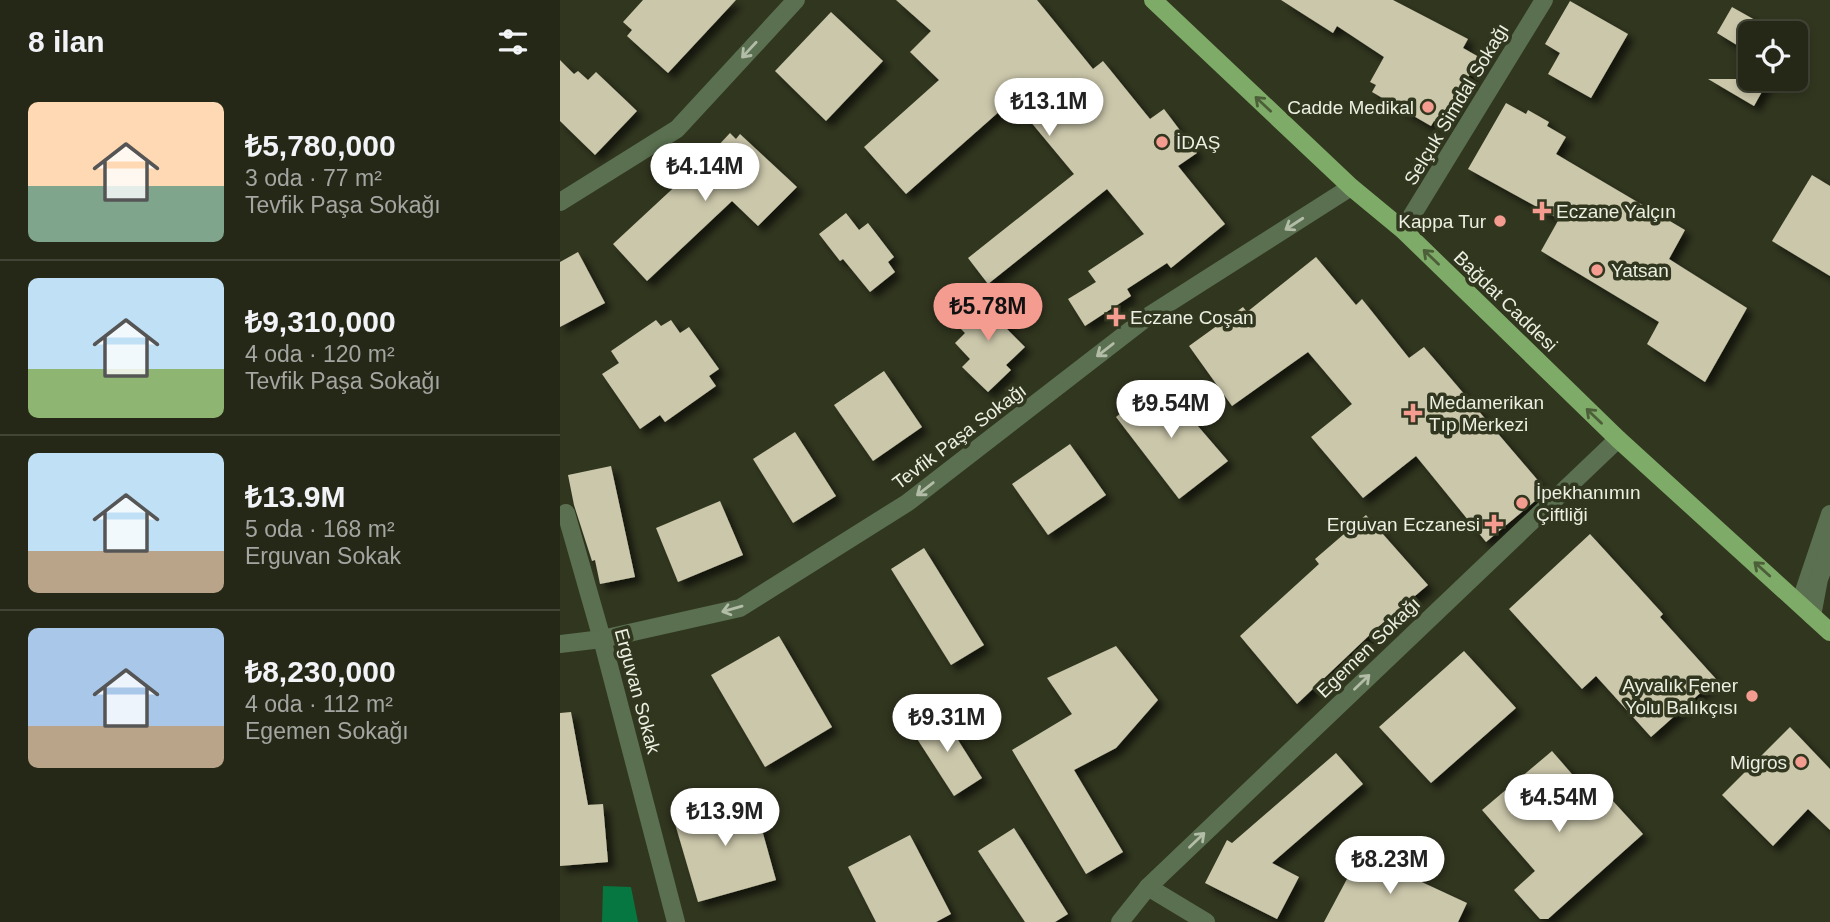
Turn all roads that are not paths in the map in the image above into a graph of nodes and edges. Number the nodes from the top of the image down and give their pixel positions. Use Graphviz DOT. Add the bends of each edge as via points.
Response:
graph roads {
  1 [pos="796,0"];
  2 [pos="1153,0"];
  3 [pos="1544,0"];
  4 [pos="1352,187"];
  5 [pos="560,202"];
  6 [pos="1403,230"];
  7 [pos="1618,439"];
  8 [pos="566,513"];
  9 [pos="1830,514"];
  10 [pos="1830,550"];
  11 [pos="1806,609"];
  12 [pos="1830,632"];
  13 [pos="602,639"];
  14 [pos="560,644"];
  15 [pos="1148,887"];
  16 [pos="676,922"];
  17 [pos="1120,922"];
  18 [pos="1206,922"];
  1 -- 5 [label="street, one-way" via="677,129"];
  4 -- 2 [label="main road, Bağdat Caddesi, one-way"];
  3 -- 6 [label="street, Selçuk Simdal Sokağı"];
  4 -- 6 [label="main road, Bağdat Caddesi"];
  4 -- 13 [label="street, Tevfik Paşa Sokağı, one-way" via="1150,315 907,502 740,608"];
  7 -- 6 [label="main road, Bağdat Caddesi, one-way"];
  11 -- 7 [label="main road, Bağdat Caddesi, one-way"];
  15 -- 7 [label="street, Egemen Sokağı, one-way"];
  8 -- 13 [label="street, Erguvan Sokak"];
  9 -- 11 [label="street"];
  10 -- 11 [label="street"];
  11 -- 12 [label="main road, Bağdat Caddesi"];
  13 -- 14 [label="street, Tevfik Paşa Sokağı"];
  13 -- 16 [label="street, Erguvan Sokak"];
  15 -- 17 [label="street, Egemen Sokağı"];
  15 -- 18 [label="street"];
}
